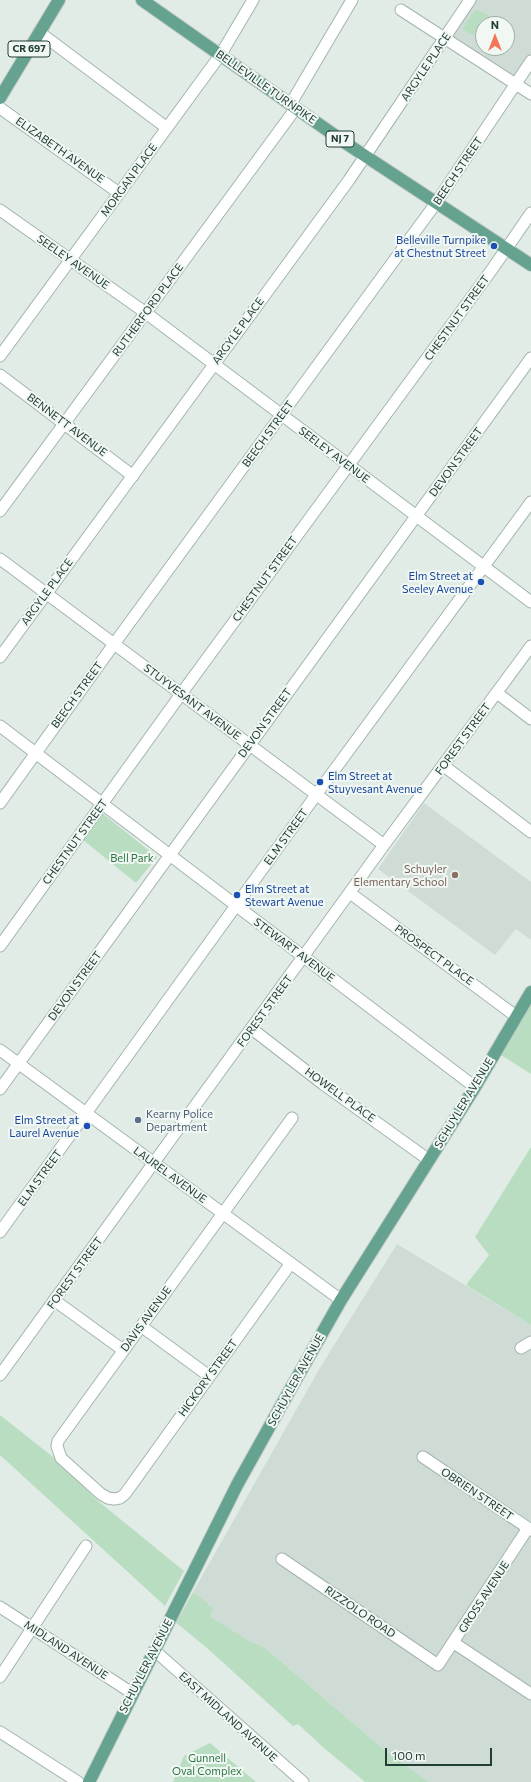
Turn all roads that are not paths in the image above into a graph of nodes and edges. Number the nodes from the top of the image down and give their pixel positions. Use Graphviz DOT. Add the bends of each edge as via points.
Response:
graph roads {
  1 [pos="59,0"];
  2 [pos="142,0"];
  3 [pos="253,0"];
  4 [pos="352,0"];
  5 [pos="470,0"];
  6 [pos="156,4"];
  7 [pos="401,10"];
  8 [pos="39,32"];
  9 [pos="445,39"];
  10 [pos="221,54"];
  11 [pos="531,61"];
  12 [pos="516,84"];
  13 [pos="531,94"];
  14 [pos="0,98"];
  15 [pos="293,106"];
  16 [pos="0,108"];
  17 [pos="167,128"];
  18 [pos="366,157"];
  19 [pos="119,193"];
  20 [pos="436,203"];
  21 [pos="0,210"];
  22 [pos="531,213"];
  23 [pos="507,250"];
  24 [pos="70,260"];
  25 [pos="531,265"];
  26 [pos="146,313"];
  27 [pos="0,356"];
  28 [pos="531,358"];
  29 [pos="214,365"];
  30 [pos="0,375"];
  31 [pos="281,416"];
  32 [pos="65,423"];
  33 [pos="348,466"];
  34 [pos="133,476"];
  35 [pos="531,502"];
  36 [pos="0,512"];
  37 [pos="416,516"];
  38 [pos="0,559"];
  39 [pos="484,567"];
  40 [pos="46,593"];
  41 [pos="531,602"];
  42 [pos="114,644"];
  43 [pos="531,646"];
  44 [pos="0,657"];
  45 [pos="497,693"];
  46 [pos="181,694"];
  47 [pos="531,719"];
  48 [pos="0,726"];
  49 [pos="249,745"];
  50 [pos="35,754"];
  51 [pos="444,766"];
  52 [pos="316,795"];
  53 [pos="0,803"];
  54 [pos="102,804"];
  55 [pos="531,832"];
  56 [pos="384,845"];
  57 [pos="170,856"];
  58 [pos="350,894"];
  59 [pos="236,906"];
  60 [pos="0,946"];
  61 [pos="304,958"];
  62 [pos="531,992"];
  63 [pos="517,1017"];
  64 [pos="252,1029"];
  65 [pos="0,1050"];
  66 [pos="19,1063"];
  67 [pos="475,1087"];
  68 [pos="0,1089"];
  69 [pos="86,1114"];
  70 [pos="292,1118"];
  71 [pos="429,1160"];
  72 [pos="154,1164"];
  73 [pos="224,1214"];
  74 [pos="0,1232"];
  75 [pos="291,1263"];
  76 [pos="54,1300"];
  77 [pos="341,1300"];
  78 [pos="141,1326"];
  79 [pos="123,1350"];
  80 [pos="0,1376"];
  81 [pos="209,1376"];
  82 [pos="422,1457"];
  83 [pos="125,1494"];
  84 [pos="529,1529"];
  85 [pos="86,1546"];
  86 [pos="282,1559"];
  87 [pos="0,1607"];
  88 [pos="31,1628"];
  89 [pos="454,1643"];
  90 [pos="154,1650"];
  91 [pos="438,1665"];
  92 [pos="0,1677"];
  93 [pos="132,1693"];
  94 [pos="531,1694"];
  95 [pos="0,1732"];
  96 [pos="78,1782"];
  97 [pos="88,1782"];
  98 [pos="303,1782"];
  1 -- 8 [label="main road, CR 697"];
  2 -- 6 [label="main road, BELLEVILLE TURNPIKE / NJ 7"];
  3 -- 10 [label="street, MORGAN PLACE"];
  4 -- 15 [label="street, RUTHERFORD PLACE"];
  5 -- 9 [label="street, ARGYLE PLACE"];
  6 -- 10 [label="main road, BELLEVILLE TURNPIKE / NJ 7"];
  7 -- 9 [label="street"];
  8 -- 14 [label="main road, CR 697"];
  8 -- 17 [label="street"];
  9 -- 12 [label="street"];
  9 -- 18 [label="street, ARGYLE PLACE"];
  10 -- 15 [label="main road, BELLEVILLE TURNPIKE / NJ 7"];
  10 -- 17 [label="street, MORGAN PLACE"];
  11 -- 12 [label="street, BEECH STREET"];
  12 -- 13 [label="street"];
  12 -- 20 [label="street, BEECH STREET"];
  15 -- 18 [label="main road, BELLEVILLE TURNPIKE / NJ 7"];
  15 -- 26 [label="street, RUTHERFORD PLACE"];
  16 -- 19 [label="street, ELIZABETH AVENUE"];
  17 -- 19 [label="street, MORGAN PLACE"];
  18 -- 20 [label="main road, BELLEVILLE TURNPIKE / NJ 7"];
  18 -- 29 [label="street, ARGYLE PLACE"];
  19 -- 24 [label="street, MORGAN PLACE"];
  20 -- 23 [label="main road, BELLEVILLE TURNPIKE / NJ 7"];
  20 -- 31 [label="street, BEECH STREET"];
  21 -- 24 [label="street, SEELEY AVENUE"];
  22 -- 23 [label="street, CHESTNUT STREET"];
  23 -- 25 [label="main road, BELLEVILLE TURNPIKE / NJ 7"];
  23 -- 33 [label="street, CHESTNUT STREET"];
  24 -- 26 [label="street, SEELEY AVENUE"];
  24 -- 27 [label="street, MORGAN PLACE"];
  26 -- 29 [label="street, SEELEY AVENUE"];
  26 -- 32 [label="street, RUTHERFORD PLACE"];
  28 -- 37 [label="street, DEVON STREET"];
  29 -- 31 [label="street, SEELEY AVENUE"];
  29 -- 34 [label="street, ARGYLE PLACE"];
  30 -- 32 [label="street, BENNETT AVENUE"];
  31 -- 33 [label="street, SEELEY AVENUE"];
  31 -- 42 [label="street, BEECH STREET"];
  32 -- 34 [label="street, BENNETT AVENUE"];
  32 -- 36 [label="street, RUTHERFORD PLACE"];
  33 -- 37 [label="street, SEELEY AVENUE"];
  33 -- 46 [label="street, CHESTNUT STREET"];
  34 -- 40 [label="street, ARGYLE PLACE"];
  35 -- 39 [label="street, ELM STREET"];
  37 -- 39 [label="street, SEELEY AVENUE"];
  37 -- 49 [label="street, DEVON STREET"];
  38 -- 40 [label="street, STUYVESANT AVENUE"];
  39 -- 41 [label="street, SEELEY AVENUE"];
  39 -- 52 [label="street, ELM STREET"];
  40 -- 42 [label="street, STUYVESANT AVENUE"];
  40 -- 44 [label="street, ARGYLE PLACE"];
  42 -- 46 [label="street, STUYVESANT AVENUE"];
  42 -- 50 [label="street, BEECH STREET"];
  43 -- 45 [label="street, FOREST STREET"];
  45 -- 47 [label="street"];
  45 -- 51 [label="street, FOREST STREET"];
  46 -- 49 [label="street, STUYVESANT AVENUE"];
  46 -- 54 [label="street, CHESTNUT STREET"];
  48 -- 50 [label="street, STEWART AVENUE"];
  49 -- 52 [label="street, STUYVESANT AVENUE"];
  49 -- 57 [label="street, DEVON STREET"];
  50 -- 53 [label="street, BEECH STREET"];
  50 -- 54 [label="street, STEWART AVENUE"];
  51 -- 55 [label="street"];
  51 -- 56 [label="street, FOREST STREET"];
  52 -- 56 [label="street, STUYVESANT AVENUE"];
  52 -- 59 [label="street, ELM STREET"];
  54 -- 57 [label="street, STEWART AVENUE"];
  54 -- 60 [label="street, CHESTNUT STREET"];
  56 -- 58 [label="street, FOREST STREET"];
  57 -- 59 [label="street, STEWART AVENUE"];
  57 -- 66 [label="street, DEVON STREET"];
  58 -- 61 [label="street, FOREST STREET"];
  58 -- 63 [label="street, PROSPECT PLACE"];
  59 -- 61 [label="street, STEWART AVENUE"];
  59 -- 69 [label="street, ELM STREET"];
  61 -- 64 [label="street, FOREST STREET"];
  61 -- 67 [label="street, STEWART AVENUE"];
  62 -- 63 [label="main road, SCHUYLER AVENUE"];
  63 -- 67 [label="main road, SCHUYLER AVENUE"];
  64 -- 71 [label="street, HOWELL PLACE"];
  64 -- 72 [label="street, FOREST STREET"];
  65 -- 66 [label="street, LAUREL AVENUE"];
  66 -- 68 [label="street, DEVON STREET"];
  66 -- 69 [label="street, LAUREL AVENUE"];
  67 -- 71 [label="main road, SCHUYLER AVENUE"];
  69 -- 72 [label="street, LAUREL AVENUE"];
  69 -- 74 [label="street, ELM STREET"];
  70 -- 73 [label="street, DAVIS AVENUE"];
  71 -- 77 [label="main road, SCHUYLER AVENUE"];
  72 -- 73 [label="street, LAUREL AVENUE"];
  72 -- 76 [label="street, FOREST STREET"];
  73 -- 75 [label="street, LAUREL AVENUE"];
  73 -- 78 [label="street, DAVIS AVENUE"];
  75 -- 77 [label="street, LAUREL AVENUE"];
  75 -- 81 [label="street, HICKORY STREET"];
  76 -- 79 [label="street"];
  76 -- 80 [label="street, FOREST STREET"];
  77 -- 90 [label="main road, SCHUYLER AVENUE" via="238,1485"];
  78 -- 79 [label="street, DAVIS AVENUE"];
  78 -- 81 [label="street"];
  79 -- 83 [label="street, DAVIS AVENUE" via="58,1441 57,1446 61,1458 101,1494 114,1499"];
  81 -- 83 [label="street, HICKORY STREET"];
  82 -- 84 [label="street, OBRIEN STREET"];
  84 -- 89 [label="street, GROSS AVENUE"];
  85 -- 88 [label="street"];
  86 -- 91 [label="street, RIZZOLO ROAD"];
  87 -- 88 [label="street, MIDLAND AVENUE"];
  88 -- 92 [label="street"];
  88 -- 93 [label="street, MIDLAND AVENUE"];
  89 -- 91 [label="street, GROSS AVENUE"];
  89 -- 94 [label="street"];
  90 -- 93 [label="main road, SCHUYLER AVENUE"];
  90 -- 98 [label="street, EAST MIDLAND AVENUE"];
  93 -- 97 [label="main road, SCHUYLER AVENUE"];
  95 -- 96 [label="street"];
}
